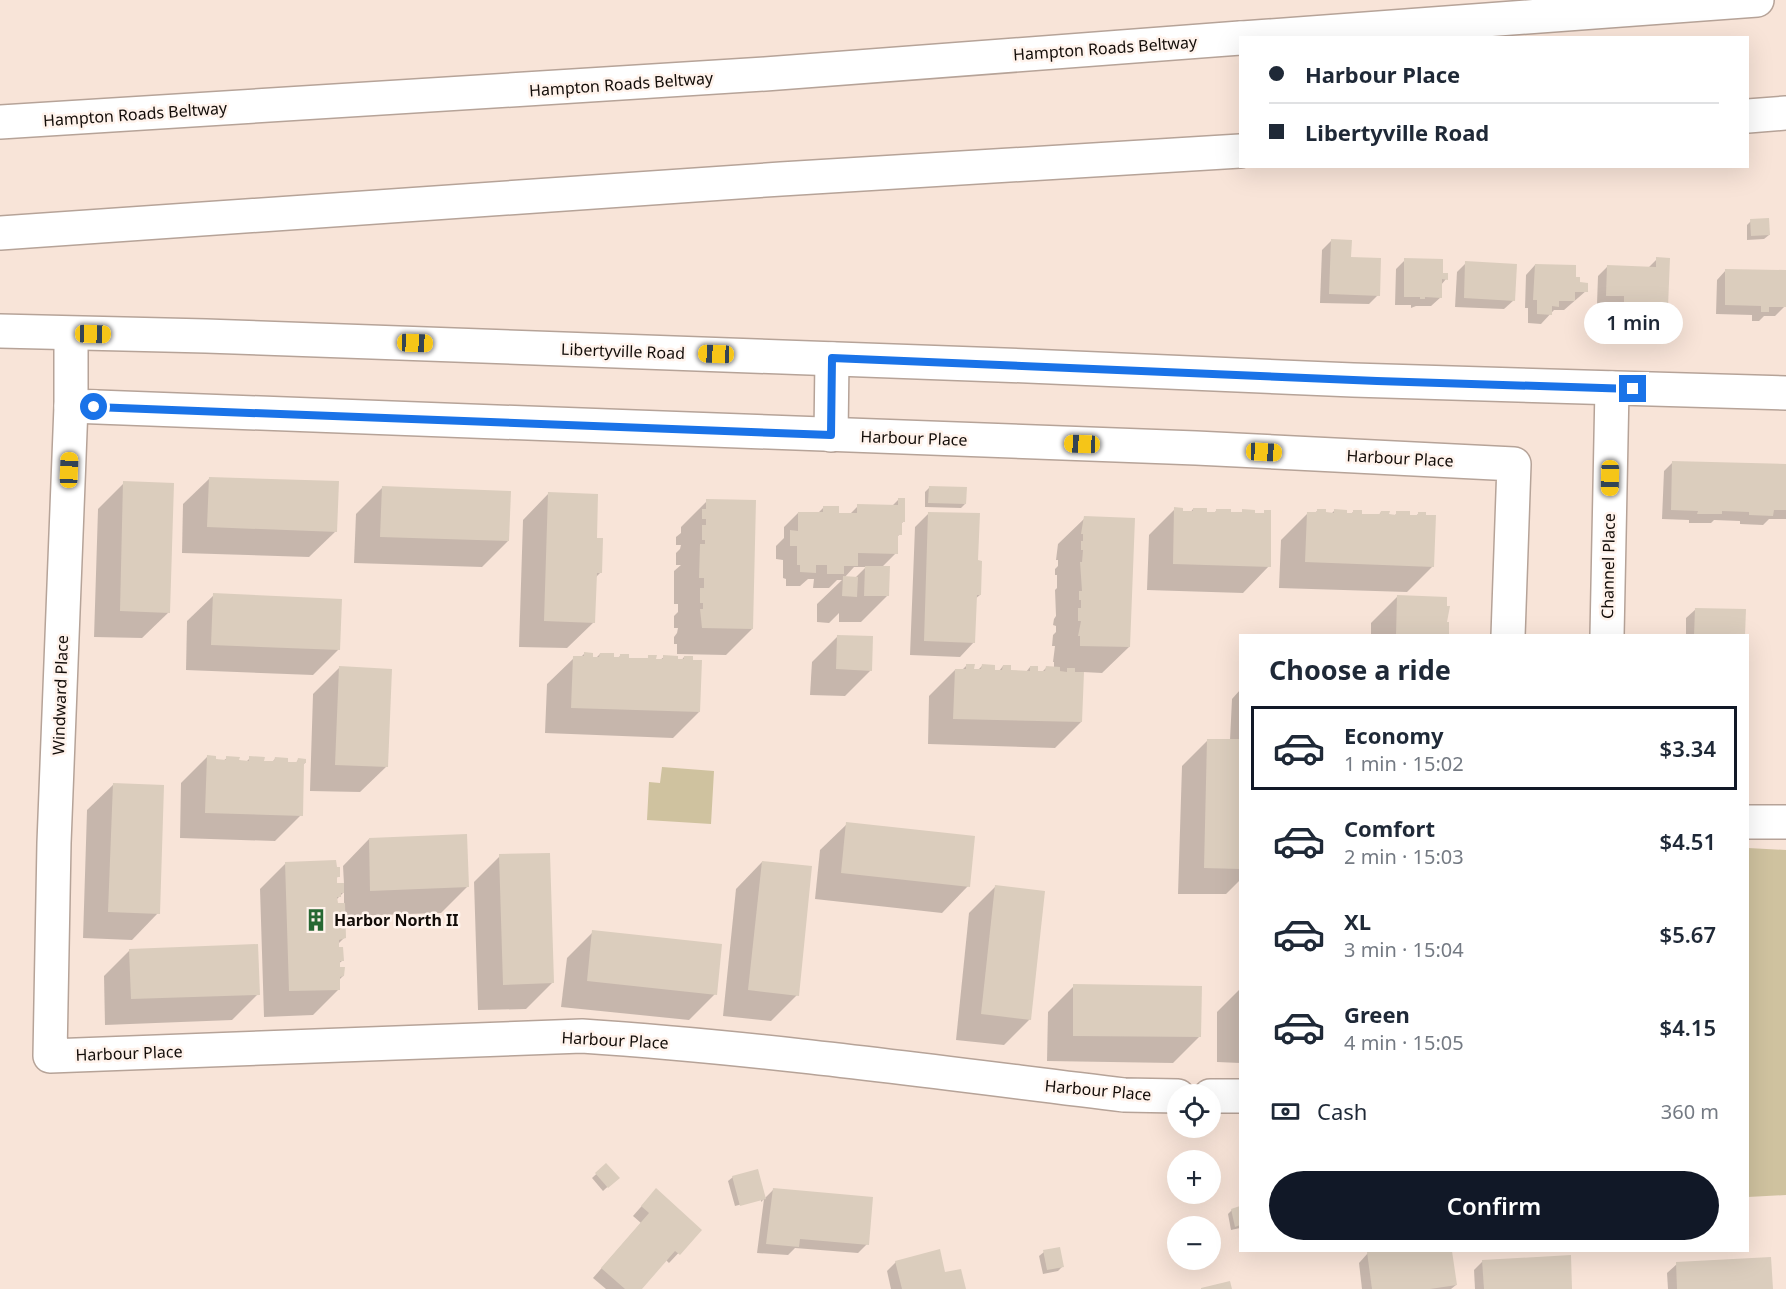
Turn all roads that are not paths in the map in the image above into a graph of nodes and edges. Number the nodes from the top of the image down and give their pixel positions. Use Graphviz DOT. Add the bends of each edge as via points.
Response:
graph roads {
  1 [pos="1757,0"];
  2 [pos="1268,36"];
  3 [pos="1239,38"];
  4 [pos="1786,113"];
  5 [pos="1749,116"];
  6 [pos="0,122"];
  7 [pos="1239,152"];
  8 [pos="0,233"];
  9 [pos="0,332"];
  10 [pos="71,334"];
  11 [pos="832,358"];
  12 [pos="1612,388"];
  13 [pos="1786,393"];
  14 [pos="71,406"];
  15 [pos="831,435"];
  16 [pos="1508,634"];
  17 [pos="1607,634"];
  18 [pos="1749,822"];
  19 [pos="1786,822"];
  20 [pos="50,1056"];
  21 [pos="1167,1096"];
  22 [pos="1221,1096"];
  23 [pos="1239,1096"];
  1 -- 2 [label="main road, Hampton Roads Beltway"];
  3 -- 6 [label="main road, Hampton Roads Beltway" via="765,75"];
  4 -- 5 [label="main road"];
  7 -- 8 [label="main road"];
  9 -- 10 [label="main road, Libertyville Road"];
  10 -- 11 [label="main road, Libertyville Road"];
  10 -- 14 [label="main road, Windward Place"];
  11 -- 12 [label="main road, Libertyville Road"];
  11 -- 15 [label="main road"];
  12 -- 13 [label="main road, Libertyville Road"];
  12 -- 17 [label="main road, Channel Place"];
  14 -- 15 [label="main road, Harbour Place"];
  14 -- 20 [label="main road, Windward Place"];
  15 -- 16 [label="main road, Harbour Place" via="1514,464"];
  18 -- 19 [label="main road"];
  20 -- 21 [label="main road, Harbour Place" via="582,1036 766,1052 1124,1095"];
  22 -- 23 [label="main road"];
}
